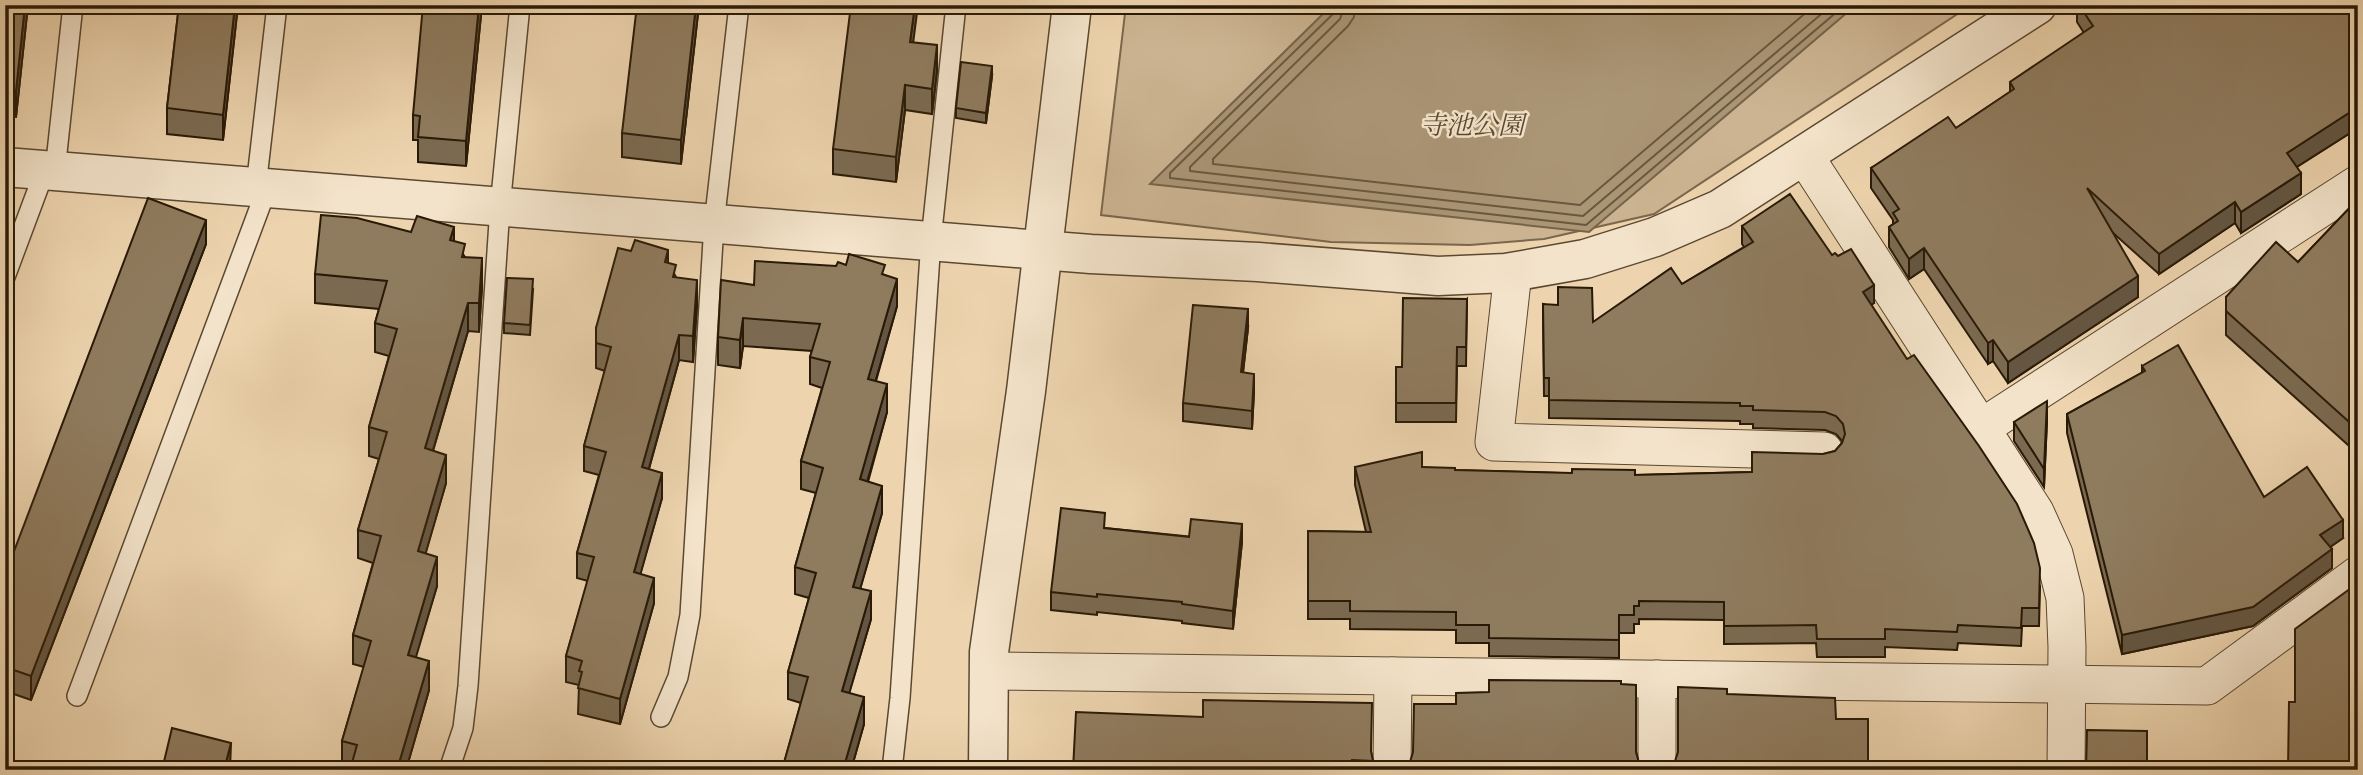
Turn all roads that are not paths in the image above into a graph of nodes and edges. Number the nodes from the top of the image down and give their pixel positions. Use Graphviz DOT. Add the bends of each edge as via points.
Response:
graph roads {
  1 [pos="73,5"];
  2 [pos="278,5"];
  3 [pos="520,5"];
  4 [pos="739,5"];
  5 [pos="956,5"];
  6 [pos="1072,5"];
  7 [pos="2037,5"];
  8 [pos="1804,155"];
  9 [pos="5,167"];
  10 [pos="50,171"];
  11 [pos="2358,184"];
  12 [pos="262,188"];
  13 [pos="500,206"];
  14 [pos="714,223"];
  15 [pos="932,240"];
  16 [pos="1043,250"];
  17 [pos="1513,272"];
  18 [pos="5,277"];
  19 [pos="1981,428"];
  20 [pos="1824,451"];
  21 [pos="2358,575"];
  22 [pos="989,671"];
  23 [pos="1393,676"];
  24 [pos="1657,679"];
  25 [pos="2067,684"];
  26 [pos="77,696"];
  27 [pos="661,717"];
  28 [pos="449,770"];
  29 [pos="892,770"];
  30 [pos="988,770"];
  31 [pos="1392,770"];
  32 [pos="1657,770"];
  33 [pos="2066,770"];
  1 -- 10 [label="lane"];
  2 -- 12 [label="lane"];
  3 -- 13 [label="lane"];
  4 -- 14 [label="lane"];
  5 -- 15 [label="lane"];
  6 -- 16 [label="street"];
  7 -- 8 [label="street"];
  8 -- 17 [label="street" via="1720,209 1655,237 1585,259"];
  8 -- 19 [label="street"];
  9 -- 10 [label="street"];
  10 -- 12 [label="street"];
  10 -- 18 [label="lane"];
  11 -- 19 [label="street"];
  12 -- 13 [label="street"];
  12 -- 26 [label="lane"];
  13 -- 14 [label="street"];
  13 -- 28 [label="lane" via="468,686 463,728"];
  14 -- 15 [label="street"];
  14 -- 27 [label="lane" via="690,615 678,677"];
  15 -- 16 [label="street"];
  15 -- 29 [label="lane" via="901,698"];
  16 -- 17 [label="street" via="1438,276"];
  16 -- 22 [label="street"];
  17 -- 20 [label="street" via="1494,442"];
  19 -- 25 [label="street" via="2035,512 2054,554 2065,598"];
  21 -- 25 [label="street" via="2207,686"];
  22 -- 23 [label="street"];
  22 -- 30 [label="street"];
  23 -- 24 [label="street"];
  23 -- 31 [label="street"];
  24 -- 25 [label="street"];
  24 -- 32 [label="street"];
  25 -- 33 [label="street"];
}
